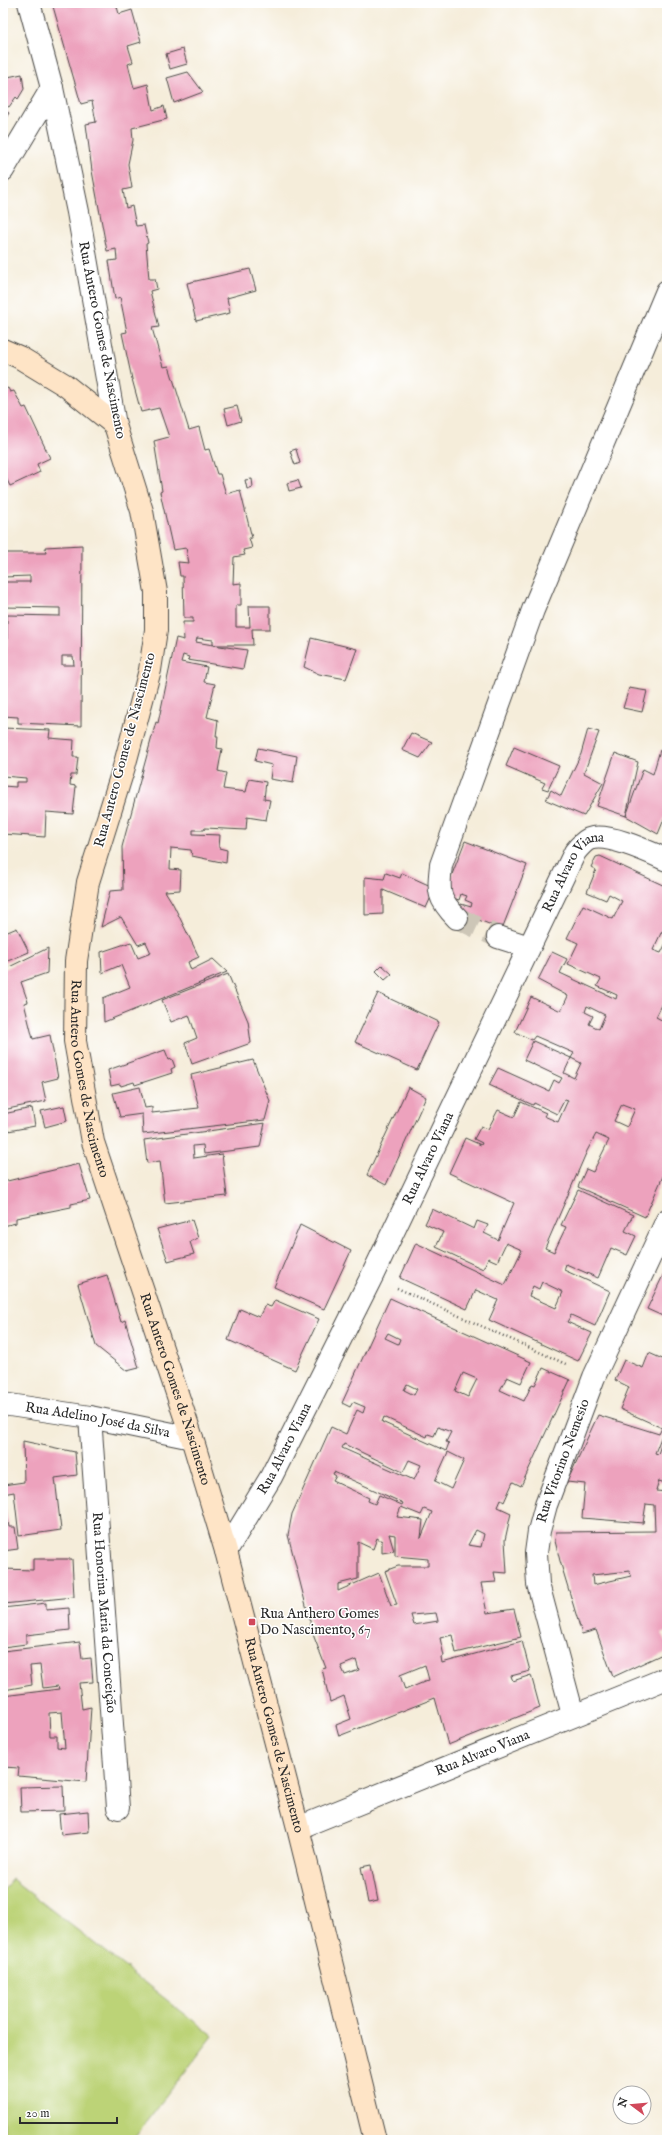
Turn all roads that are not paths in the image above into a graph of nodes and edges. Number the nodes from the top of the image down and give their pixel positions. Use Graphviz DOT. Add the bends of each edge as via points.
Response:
graph roads {
  1 [pos="29,3"];
  2 [pos="52,88"];
  3 [pos="3,170"];
  4 [pos="667,291"];
  5 [pos="3,350"];
  6 [pos="115,425"];
  7 [pos="667,860"];
  8 [pos="458,918"];
  9 [pos="498,937"];
  10 [pos="529,947"];
  11 [pos="667,1220"];
  12 [pos="3,1404"];
  13 [pos="90,1417"];
  14 [pos="192,1438"];
  15 [pos="226,1551"];
  16 [pos="667,1678"];
  17 [pos="573,1715"];
  18 [pos="118,1808"];
  19 [pos="298,1828"];
  20 [pos="375,2140"];
  1 -- 2 [label="street, Rua Antero Gomes de Nascimento"];
  2 -- 3 [label="street"];
  2 -- 6 [label="street, Rua Antero Gomes de Nascimento" via="78,212"];
  4 -- 8 [label="street" via="533,610 441,865 439,890 443,903"];
  5 -- 6 [label="street" via="65,385"];
  6 -- 14 [label="street, Rua Antero Gomes de Nascimento" via="142,511 156,592 156,630 150,670 88,882 76,961 75,1041 93,1142"];
  7 -- 10 [label="street, Rua Alvaro Viana" via="634,845 601,838 590,839 582,844 575,852"];
  9 -- 10 [label="street"];
  10 -- 15 [label="street, Rua Alvaro Viana" via="372,1276 271,1477"];
  11 -- 17 [label="street, Rua Vitorino Nemesio" via="594,1377 546,1505 539,1531 536,1553 538,1584"];
  12 -- 13 [label="street, Rua Adelino José da Silva"];
  13 -- 14 [label="street, Rua Adelino José da Silva"];
  13 -- 18 [label="street, Rua Honorina Maria da Conceição"];
  14 -- 15 [label="street, Rua Antero Gomes de Nascimento"];
  15 -- 19 [label="street, Rua Antero Gomes de Nascimento"];
  16 -- 17 [label="street, Rua Alvaro Viana"];
  17 -- 19 [label="street, Rua Alvaro Viana"];
  19 -- 20 [label="street, Rua Antero Gomes de Nascimento"];
}
